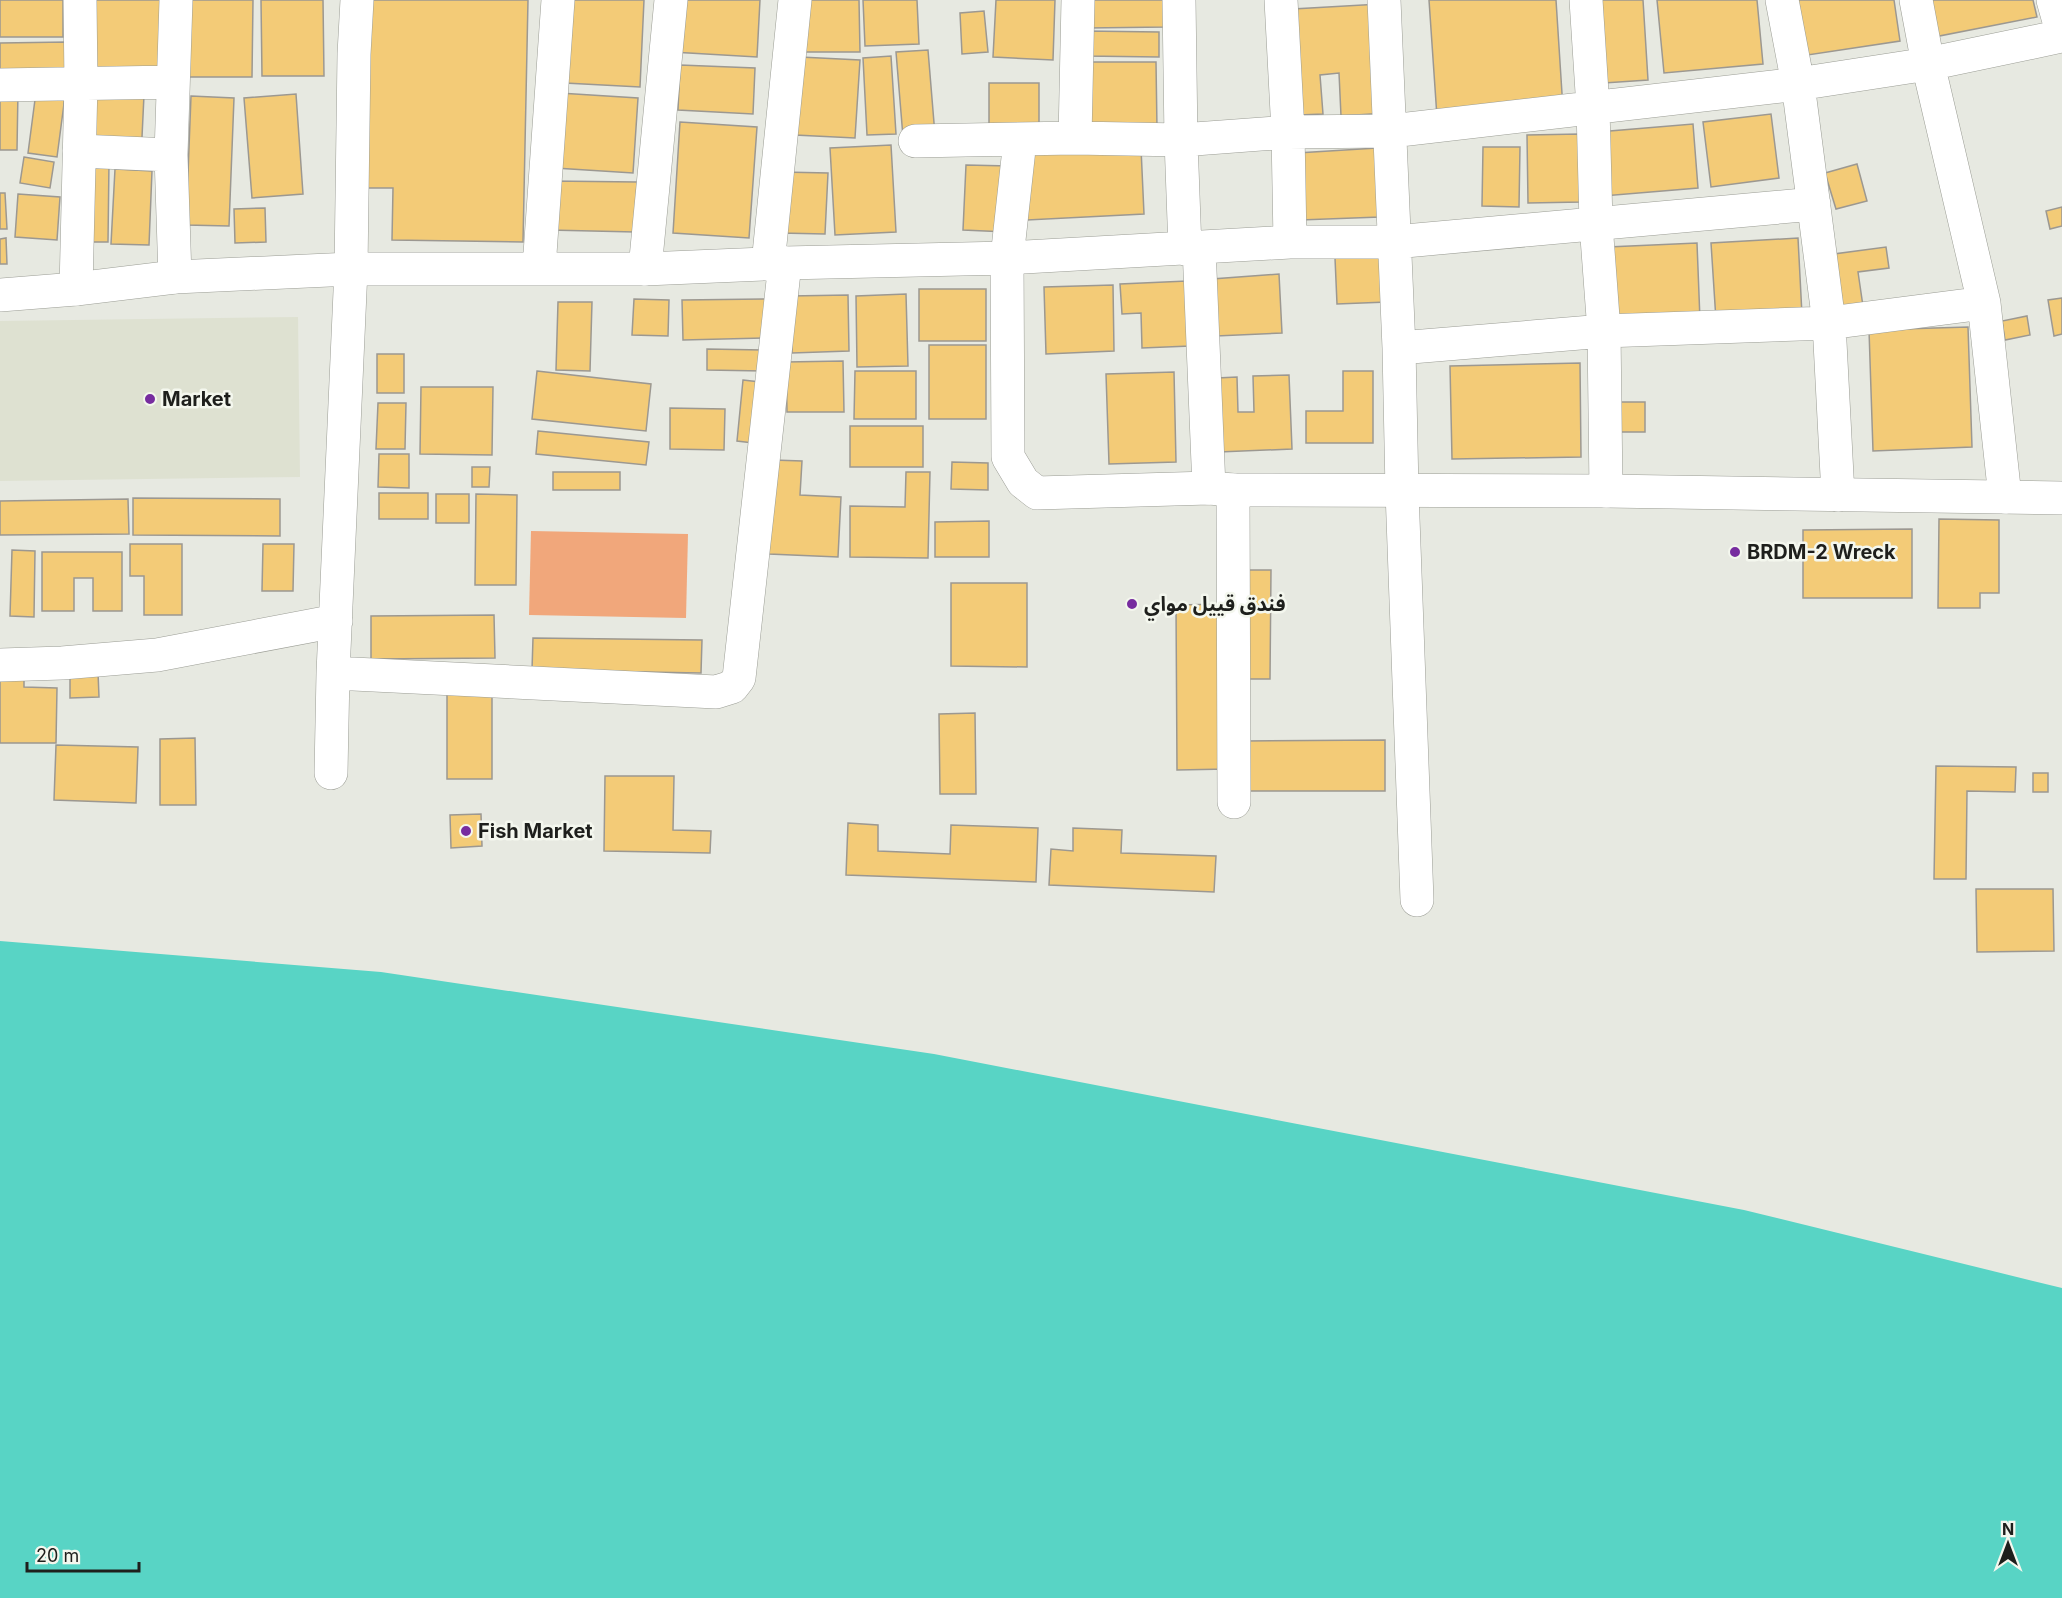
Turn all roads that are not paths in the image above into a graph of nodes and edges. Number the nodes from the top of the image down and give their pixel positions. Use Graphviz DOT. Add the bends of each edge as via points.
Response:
graph roads {
  1 [pos="80,0"];
  2 [pos="176,0"];
  3 [pos="357,0"];
  4 [pos="558,0"];
  5 [pos="671,0"];
  6 [pos="795,0"];
  7 [pos="1078,0"];
  8 [pos="1179,0"];
  9 [pos="1281,0"];
  10 [pos="1384,0"];
  11 [pos="1586,0"];
  12 [pos="1782,0"];
  13 [pos="1916,0"];
  14 [pos="2053,0"];
  15 [pos="2062,34"];
  16 [pos="1928,64"];
  17 [pos="173,82"];
  18 [pos="81,83"];
  19 [pos="1798,84"];
  20 [pos="0,85"];
  21 [pos="1593,108"];
  22 [pos="1391,130"];
  23 [pos="1288,132"];
  24 [pos="1075,138"];
  25 [pos="1020,140"];
  26 [pos="1180,140"];
  27 [pos="915,141"];
  28 [pos="79,151"];
  29 [pos="171,155"];
  30 [pos="1814,204"];
  31 [pos="1596,224"];
  32 [pos="1290,242"];
  33 [pos="1394,242"];
  34 [pos="1192,248"];
  35 [pos="1007,258"];
  36 [pos="777,263"];
  37 [pos="539,268"];
  38 [pos="351,269"];
  39 [pos="645,269"];
  40 [pos="175,277"];
  41 [pos="76,289"];
  42 [pos="0,296"];
  43 [pos="1984,303"];
  44 [pos="1829,323"];
  45 [pos="1604,332"];
  46 [pos="1399,348"];
  47 [pos="1221,489"];
  48 [pos="1402,491"];
  49 [pos="1606,491"];
  50 [pos="1838,495"];
  51 [pos="2006,497"];
  52 [pos="2062,498"];
  53 [pos="336,621"];
  54 [pos="0,665"];
  55 [pos="333,673"];
  56 [pos="331,772"];
  57 [pos="1234,802"];
  58 [pos="1417,900"];
  1 -- 18 [label="street"];
  2 -- 17 [label="street"];
  3 -- 38 [label="street"];
  4 -- 37 [label="street"];
  5 -- 39 [label="street"];
  6 -- 36 [label="street"];
  7 -- 24 [label="street"];
  8 -- 26 [label="street"];
  9 -- 23 [label="street"];
  10 -- 22 [label="street"];
  11 -- 21 [label="street"];
  12 -- 19 [label="street"];
  13 -- 16 [label="street"];
  14 -- 15 [label="street"];
  15 -- 16 [label="street"];
  16 -- 19 [label="street"];
  16 -- 43 [label="street"];
  17 -- 18 [label="street"];
  17 -- 29 [label="street"];
  18 -- 20 [label="street"];
  18 -- 28 [label="street"];
  19 -- 21 [label="street"];
  19 -- 30 [label="street"];
  21 -- 22 [label="street"];
  21 -- 31 [label="street"];
  22 -- 23 [label="street"];
  22 -- 33 [label="street"];
  23 -- 26 [label="street"];
  23 -- 32 [label="street"];
  24 -- 25 [label="street"];
  24 -- 26 [label="street"];
  25 -- 27 [label="street"];
  25 -- 35 [label="street"];
  26 -- 34 [label="street"];
  28 -- 29 [label="street"];
  28 -- 41 [label="street"];
  29 -- 40 [label="street"];
  30 -- 31 [label="street"];
  30 -- 44 [label="street"];
  31 -- 33 [label="street"];
  31 -- 45 [label="street"];
  32 -- 33 [label="street"];
  32 -- 34 [label="street"];
  33 -- 46 [label="street"];
  34 -- 35 [label="street"];
  34 -- 47 [label="street"];
  35 -- 36 [label="street"];
  35 -- 47 [label="street" via="1008,457 1023,482 1037,493"];
  36 -- 39 [label="street"];
  36 -- 55 [label="street" via="739,678 732,687 716,693"];
  37 -- 38 [label="street"];
  37 -- 39 [label="street"];
  38 -- 40 [label="street"];
  38 -- 53 [label="street"];
  40 -- 41 [label="street"];
  41 -- 42 [label="street"];
  43 -- 44 [label="street"];
  43 -- 51 [label="street"];
  44 -- 45 [label="street"];
  44 -- 50 [label="street"];
  45 -- 46 [label="street"];
  45 -- 49 [label="street"];
  46 -- 48 [label="street"];
  47 -- 48 [label="street"];
  47 -- 57 [label="street"];
  48 -- 49 [label="street"];
  48 -- 58 [label="street"];
  49 -- 50 [label="street"];
  50 -- 51 [label="street"];
  51 -- 52 [label="street"];
  53 -- 54 [label="street" via="157,655"];
  53 -- 55 [label="street"];
  55 -- 56 [label="street"];
}
